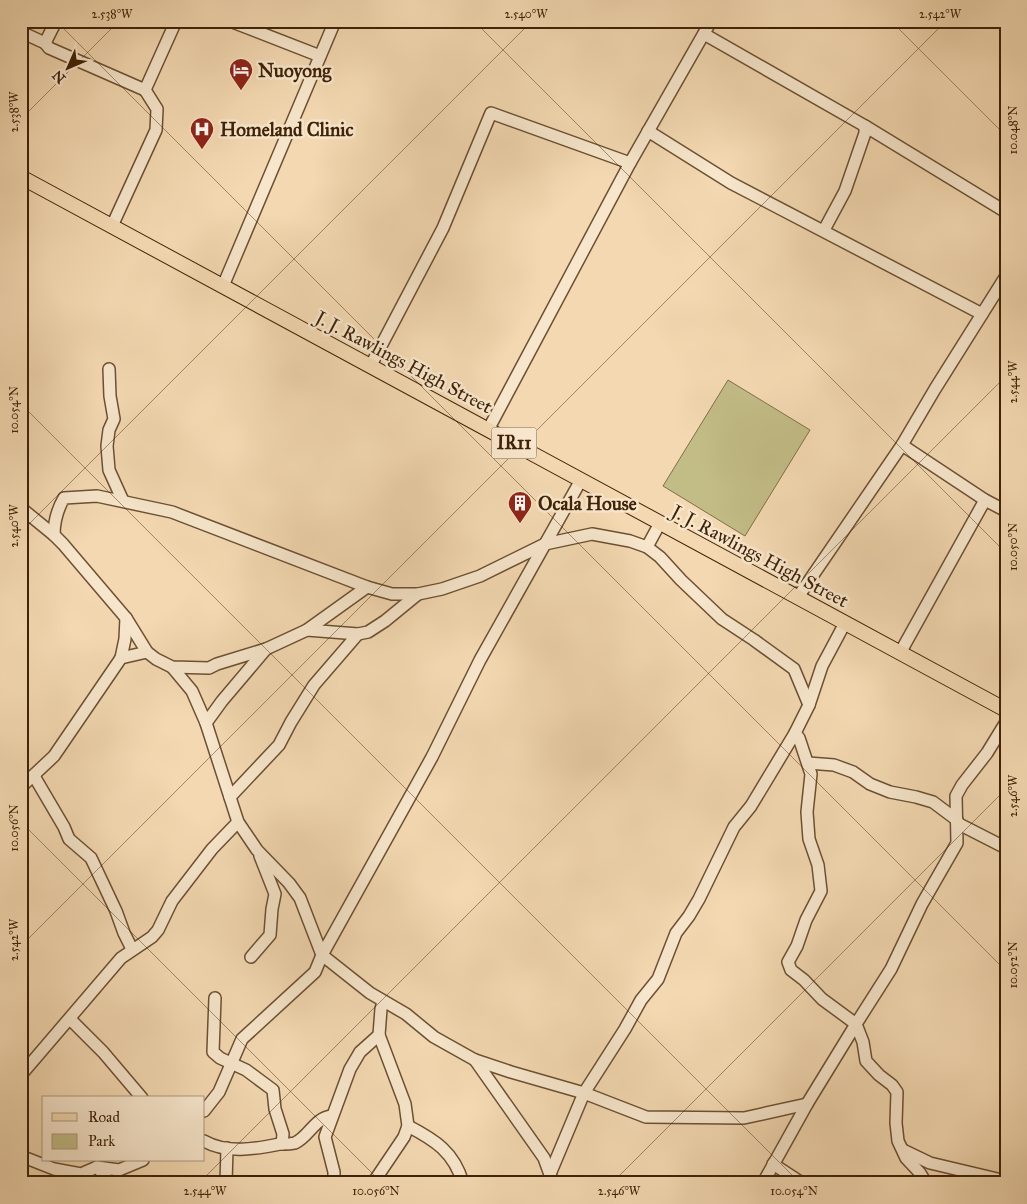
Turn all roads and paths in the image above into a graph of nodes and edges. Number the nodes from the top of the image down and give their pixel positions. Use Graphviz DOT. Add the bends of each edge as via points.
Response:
graph roads {
  1 [pos="56,21"];
  2 [pos="176,21"];
  3 [pos="230,21"];
  4 [pos="334,21"];
  5 [pos="711,21"];
  6 [pos="21,32"];
  7 [pos="704,34"];
  8 [pos="45,43"];
  9 [pos="320,56"];
  10 [pos="145,90"];
  11 [pos="865,126"];
  12 [pos="648,131"];
  13 [pos="630,163"];
  14 [pos="21,177"];
  15 [pos="1006,212"];
  16 [pos="112,226"];
  17 [pos="824,230"];
  18 [pos="1006,276"];
  19 [pos="223,286"];
  20 [pos="982,314"];
  21 [pos="371,365"];
  22 [pos="108,369"];
  23 [pos="488,430"];
  24 [pos="902,445"];
  25 [pos="581,480"];
  26 [pos="985,500"];
  27 [pos="123,501"];
  28 [pos="21,508"];
  29 [pos="1006,512"];
  30 [pos="660,522"];
  31 [pos="54,535"];
  32 [pos="545,544"];
  33 [pos="647,547"];
  34 [pos="367,587"];
  35 [pos="418,594"];
  36 [pos="798,597"];
  37 [pos="126,618"];
  38 [pos="845,623"];
  39 [pos="307,630"];
  40 [pos="358,634"];
  41 [pos="266,649"];
  42 [pos="147,652"];
  43 [pos="900,653"];
  44 [pos="120,658"];
  45 [pos="172,667"];
  46 [pos="809,705"];
  47 [pos="1006,710"];
  48 [pos="1006,722"];
  49 [pos="206,723"];
  50 [pos="794,733"];
  51 [pos="808,763"];
  52 [pos="34,776"];
  53 [pos="21,787"];
  54 [pos="230,797"];
  55 [pos="957,821"];
  56 [pos="238,822"];
  57 [pos="1006,848"];
  58 [pos="258,850"];
  59 [pos="289,883"];
  60 [pos="275,894"];
  61 [pos="132,949"];
  62 [pos="322,955"];
  63 [pos="251,957"];
  64 [pos="215,998"];
  65 [pos="384,1002"];
  66 [pos="70,1019"];
  67 [pos="856,1024"];
  68 [pos="379,1035"];
  69 [pos="474,1060"];
  70 [pos="232,1063"];
  71 [pos="21,1075"];
  72 [pos="584,1093"];
  73 [pos="140,1096"];
  74 [pos="807,1104"];
  75 [pos="205,1110"];
  76 [pos="332,1116"];
  77 [pos="408,1126"];
  78 [pos="205,1142"];
  79 [pos="282,1144"];
  80 [pos="227,1148"];
  81 [pos="902,1150"];
  82 [pos="21,1156"];
  83 [pos="138,1162"];
  84 [pos="773,1164"];
  85 [pos="97,1167"];
  86 [pos="72,1178"];
  87 [pos="552,1180"];
  88 [pos="1006,1181"];
  89 [pos="111,1183"];
  90 [pos="226,1183"];
  91 [pos="334,1183"];
  92 [pos="373,1183"];
  93 [pos="463,1183"];
  94 [pos="762,1183"];
  95 [pos="802,1183"];
  96 [pos="926,1183"];
  1 -- 8 [label="street"];
  2 -- 10 [label="street"];
  3 -- 9 [label="street"];
  4 -- 9 [label="street"];
  5 -- 7 [label="street"];
  6 -- 8 [label="street"];
  7 -- 11 [label="street"];
  7 -- 12 [label="street"];
  8 -- 10 [label="street" via="49,48"];
  9 -- 19 [label="street"];
  10 -- 16 [label="street" via="157,109 156,130"];
  11 -- 15 [label="street"];
  11 -- 17 [label="street" via="845,191"];
  12 -- 13 [label="street"];
  12 -- 17 [label="street" via="731,183"];
  13 -- 21 [label="street" via="490,113 443,228"];
  13 -- 23 [label="street"];
  14 -- 16 [label="main road, J. J. Rawlings High Street / IR11"];
  16 -- 19 [label="main road, J. J. Rawlings High Street / IR11"];
  17 -- 20 [label="street"];
  18 -- 20 [label="street"];
  19 -- 21 [label="main road, J. J. Rawlings High Street / IR11"];
  20 -- 24 [label="street"];
  21 -- 23 [label="main road, J. J. Rawlings High Street / IR11"];
  22 -- 27 [label="street" via="114,419 109,430 109,470"];
  23 -- 25 [label="main road, J. J. Rawlings High Street / IR11"];
  24 -- 26 [label="street"];
  24 -- 36 [label="street"];
  25 -- 30 [label="main road, J. J. Rawlings High Street / IR11"];
  25 -- 32 [label="street"];
  26 -- 29 [label="street"];
  26 -- 43 [label="street"];
  27 -- 31 [label="street" via="97,496 64,498 57,510"];
  27 -- 34 [label="street" via="172,512"];
  28 -- 31 [label="street"];
  30 -- 33 [label="street"];
  30 -- 36 [label="main road, J. J. Rawlings High Street / IR11"];
  31 -- 37 [label="street"];
  32 -- 33 [label="street" via="592,534"];
  32 -- 35 [label="street" via="480,576"];
  32 -- 62 [label="street" via="480,660 432,758"];
  33 -- 46 [label="street" via="722,619 794,669"];
  34 -- 35 [label="street" via="392,594"];
  34 -- 39 [label="street"];
  35 -- 40 [label="street" via="376,627"];
  36 -- 38 [label="main road, J. J. Rawlings High Street / IR11"];
  37 -- 42 [label="street"];
  37 -- 44 [label="street"];
  38 -- 43 [label="main road, J. J. Rawlings High Street / IR11"];
  38 -- 46 [label="street" via="822,666"];
  39 -- 40 [label="street"];
  39 -- 41 [label="street"];
  40 -- 54 [label="street" via="314,685 279,745"];
  41 -- 45 [label="street" via="209,668"];
  41 -- 49 [label="street"];
  42 -- 44 [label="street"];
  42 -- 45 [label="street"];
  43 -- 47 [label="main road, J. J. Rawlings High Street / IR11"];
  44 -- 52 [label="street" via="54,756"];
  45 -- 49 [label="street" via="192,691"];
  46 -- 50 [label="street"];
  48 -- 55 [label="street" via="956,796"];
  49 -- 54 [label="street"];
  50 -- 51 [label="street"];
  50 -- 72 [label="street" via="752,806 734,827 699,899 676,933 658,979 641,1000"];
  51 -- 55 [label="street" via="834,765 890,792 933,802"];
  51 -- 67 [label="street" via="811,774 807,812 809,839 822,891 788,962 791,970 822,999"];
  52 -- 53 [label="street"];
  52 -- 61 [label="street" via="69,839 91,858"];
  54 -- 56 [label="street"];
  55 -- 57 [label="street"];
  55 -- 67 [label="street" via="957,843 950,858 922,904 891,969"];
  56 -- 58 [label="street"];
  56 -- 61 [label="street" via="212,849 172,901 158,930"];
  58 -- 59 [label="street"];
  58 -- 60 [label="street"];
  59 -- 60 [label="street"];
  59 -- 62 [label="street" via="300,898"];
  60 -- 63 [label="street" via="270,935"];
  61 -- 66 [label="street"];
  62 -- 65 [label="street"];
  62 -- 70 [label="street" via="315,972 242,1039"];
  64 -- 70 [label="street" via="213,1052"];
  65 -- 68 [label="street"];
  65 -- 69 [label="street"];
  66 -- 71 [label="street"];
  66 -- 73 [label="street"];
  67 -- 74 [label="street"];
  67 -- 81 [label="street" via="866,1061 896,1092 896,1123"];
  68 -- 76 [label="street" via="360,1052 350,1069"];
  68 -- 77 [label="street" via="405,1104"];
  69 -- 72 [label="street"];
  69 -- 87 [label="street" via="544,1158"];
  70 -- 75 [label="street" via="219,1092"];
  70 -- 79 [label="street" via="272,1090 283,1134"];
  72 -- 74 [label="street" via="646,1117 744,1118"];
  72 -- 87 [label="street"];
  74 -- 84 [label="street"];
  76 -- 79 [label="street" via="323,1117 296,1142"];
  76 -- 91 [label="street" via="325,1136"];
  77 -- 92 [label="street"];
  77 -- 93 [label="street" via="443,1148 459,1170"];
  78 -- 80 [label="street"];
  79 -- 80 [label="street" via="244,1150"];
  80 -- 90 [label="street"];
  81 -- 88 [label="street" via="930,1163"];
  81 -- 96 [label="street"];
  82 -- 86 [label="street"];
  83 -- 85 [label="street" via="119,1170"];
  84 -- 94 [label="street"];
  84 -- 95 [label="street"];
  85 -- 86 [label="street"];
  85 -- 89 [label="street"];
}
